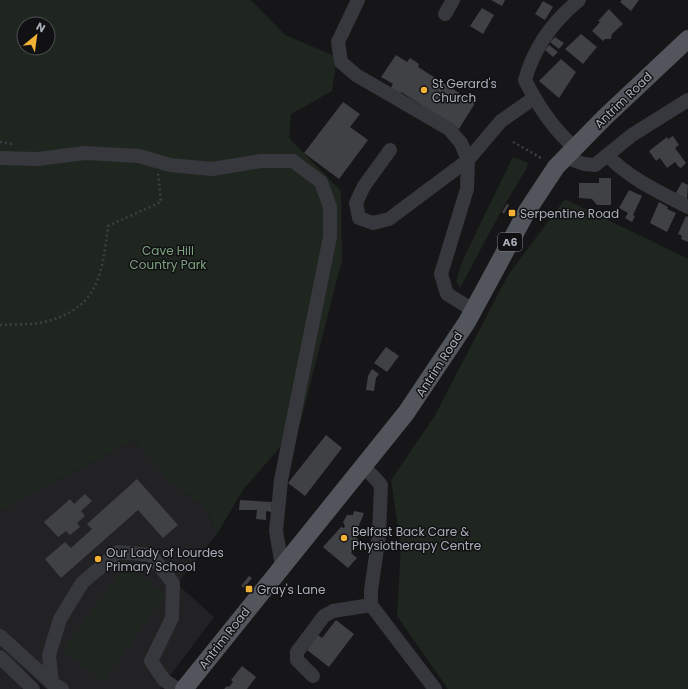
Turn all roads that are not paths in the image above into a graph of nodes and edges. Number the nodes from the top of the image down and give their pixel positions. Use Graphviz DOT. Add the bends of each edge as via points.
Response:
graph roads {
  1 [pos="358,0"];
  2 [pos="453,0"];
  3 [pos="579,0"];
  4 [pos="445,14"];
  5 [pos="688,39"];
  6 [pos="534,98"];
  7 [pos="688,100"];
  8 [pos="390,150"];
  9 [pos="570,152"];
  10 [pos="607,155"];
  11 [pos="0,158"];
  12 [pos="468,160"];
  13 [pos="688,207"];
  14 [pos="473,310"];
  15 [pos="362,468"];
  16 [pos="282,566"];
  17 [pos="371,606"];
  18 [pos="0,636"];
  19 [pos="0,657"];
  20 [pos="313,676"];
  21 [pos="57,686"];
  22 [pos="33,689"];
  23 [pos="177,689"];
  24 [pos="184,689"];
  25 [pos="435,689"];
  1 -- 12 [label="street" via="338,42 341,62 356,75 448,129 461,143"];
  2 -- 4 [label="street"];
  3 -- 6 [label="street" via="563,12 541,41 530,62 525,80"];
  5 -- 9 [label="main road, Antrim Road / A6"];
  6 -- 9 [label="street" via="566,140"];
  6 -- 12 [label="street" via="501,121"];
  7 -- 10 [label="street" via="632,135"];
  8 -- 12 [label="street" via="364,186 356,203 359,218 372,223 389,219"];
  9 -- 10 [label="street" via="584,164 595,165"];
  9 -- 14 [label="main road, Antrim Road / A6" via="556,167 527,212"];
  10 -- 13 [label="street" via="639,182"];
  11 -- 16 [label="street" via="37,160 86,153 139,156 170,164 212,169 261,161 293,161 321,182 330,207 330,236 281,480 276,530"];
  12 -- 14 [label="street" via="467,189 441,274 447,294"];
  14 -- 15 [label="main road, Antrim Road / A6" via="414,402"];
  15 -- 16 [label="main road, Antrim Road / A6"];
  15 -- 17 [label="street" via="381,485 379,536"];
  16 -- 24 [label="main road, Antrim Road / A6"];
  17 -- 20 [label="street" via="333,611 324,616 297,652 297,660"];
  17 -- 25 [label="street"];
  18 -- 21 [label="street"];
  19 -- 22 [label="street"];
  21 -- 23 [label="street" via="49,655 60,619 82,583 118,552 151,555 173,582 172,618 151,661 164,680"];
}
